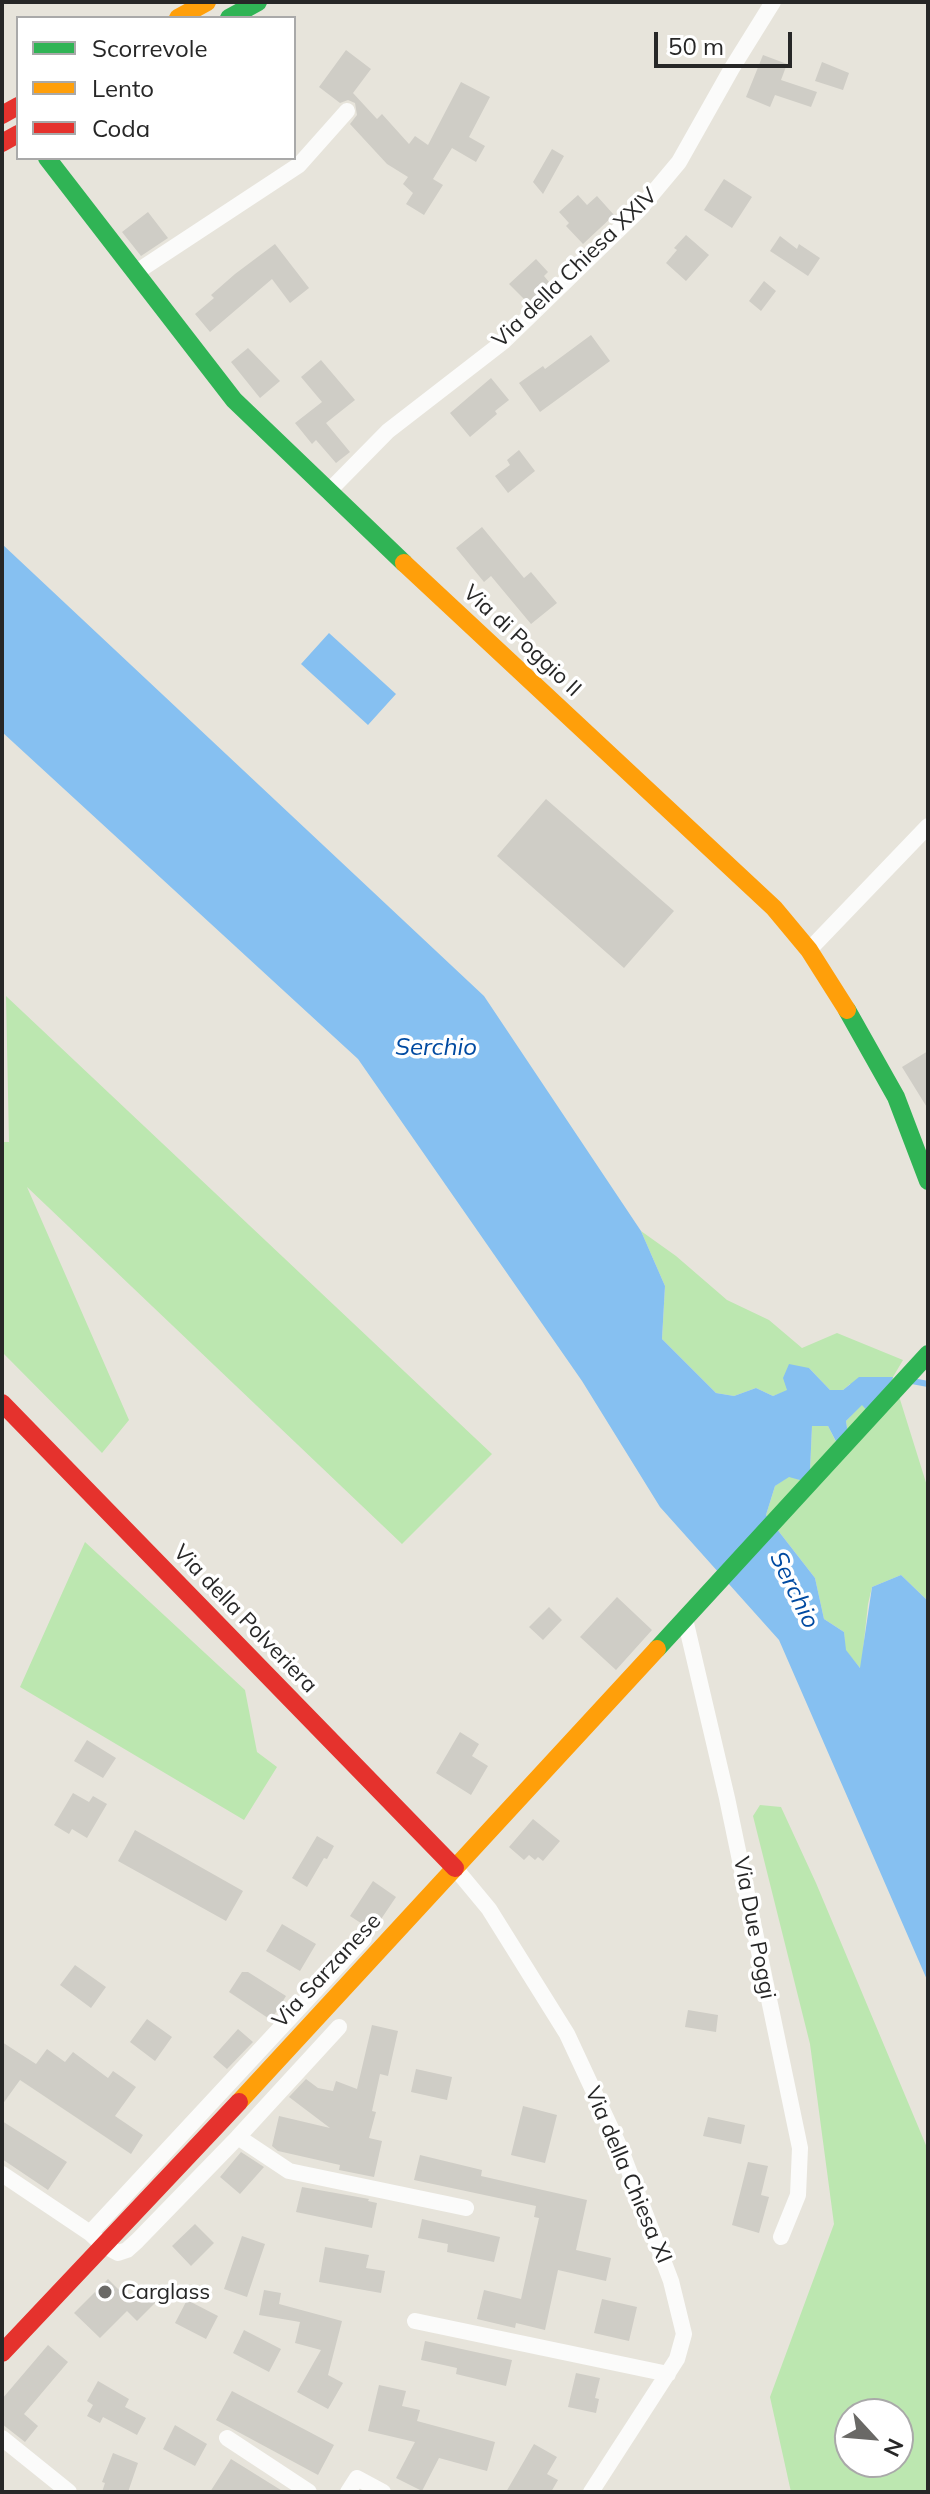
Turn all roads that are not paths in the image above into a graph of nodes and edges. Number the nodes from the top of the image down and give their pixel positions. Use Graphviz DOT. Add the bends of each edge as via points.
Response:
graph roads {
  1 [pos="207,2"];
  2 [pos="258,2"];
  3 [pos="773,2"];
  4 [pos="182,16"];
  5 [pos="233,16"];
  6 [pos="347,111"];
  7 [pos="49,160"];
  8 [pos="135,273"];
  9 [pos="328,492"];
  10 [pos="928,826"];
  11 [pos="809,950"];
  12 [pos="928,1181"];
  13 [pos="928,1354"];
  14 [pos="2,1403"];
  15 [pos="685,1619"];
  16 [pos="455,1868"];
  17 [pos="364,1938"];
  18 [pos="339,2027"];
  19 [pos="238,2137"];
  20 [pos="2,2174"];
  21 [pos="466,2208"];
  22 [pos="781,2237"];
  23 [pos="97,2239"];
  24 [pos="415,2321"];
  25 [pos="2,2353"];
  26 [pos="668,2374"];
  27 [pos="2,2438"];
  28 [pos="227,2438"];
  29 [pos="69,2492"];
  30 [pos="309,2492"];
  31 [pos="348,2492"];
  32 [pos="383,2492"];
  33 [pos="591,2492"];
  1 -- 4 [label="main road"];
  2 -- 5 [label="main road"];
  3 -- 9 [label="street, Via della Chiesa XXIV" via="679,162 638,211 503,342 388,431"];
  6 -- 8 [label="street" via="299,165"];
  7 -- 8 [label="main road, Via di Poggio II"];
  8 -- 9 [label="main road, Via di Poggio II" via="234,400"];
  9 -- 11 [label="main road, Via di Poggio II" via="774,908"];
  10 -- 11 [label="street"];
  11 -- 12 [label="main road, Via di Poggio II" via="896,1097"];
  13 -- 15 [label="main road, Via Sarzanese"];
  14 -- 16 [label="main road, Via della Polveriera"];
  15 -- 16 [label="main road, Via Sarzanese"];
  15 -- 22 [label="street, Via Due Poggi" via="800,2148 798,2195"];
  16 -- 23 [label="main road, Via Sarzanese"];
  16 -- 26 [label="street, Via della Chiesa XI" via="489,1909 567,2034 621,2150 671,2281 684,2334"];
  17 -- 23 [label="street"];
  18 -- 19 [label="street"];
  19 -- 21 [label="street" via="289,2171"];
  19 -- 23 [label="street" via="127,2250 118,2253"];
  20 -- 23 [label="street"];
  23 -- 25 [label="main road, Via Sarzanese"];
  24 -- 26 [label="street"];
  26 -- 33 [label="street, Via della Chiesa XI"];
  27 -- 29 [label="street"];
  28 -- 30 [label="street"];
  31 -- 32 [label="street" via="357,2478"];
}
